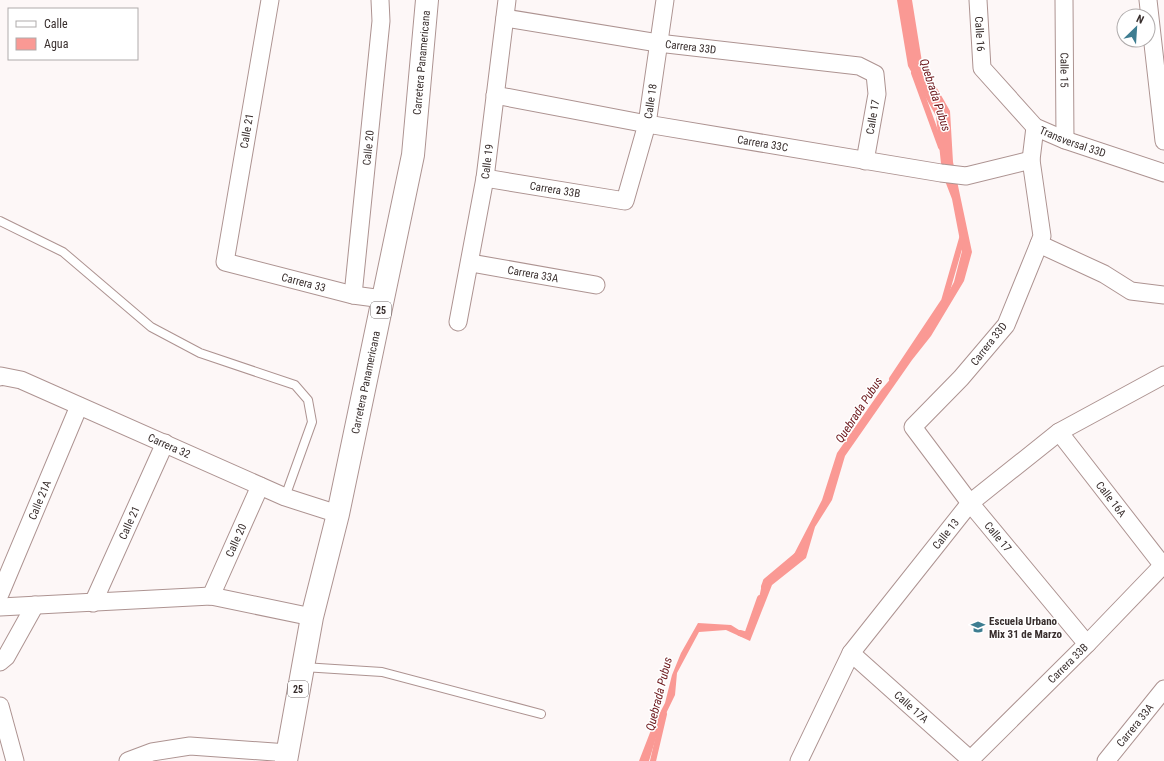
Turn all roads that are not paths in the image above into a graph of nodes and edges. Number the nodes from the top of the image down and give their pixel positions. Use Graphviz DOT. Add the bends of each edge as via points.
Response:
graph roads {
  1 [pos="270,0"];
  2 [pos="380,0"];
  3 [pos="427,0"];
  4 [pos="507,0"];
  5 [pos="665,0"];
  6 [pos="978,0"];
  7 [pos="1064,0"];
  8 [pos="1148,0"];
  9 [pos="505,18"];
  10 [pos="658,43"];
  11 [pos="982,68"];
  12 [pos="876,74"];
  13 [pos="495,95"];
  14 [pos="647,124"];
  15 [pos="1035,127"];
  16 [pos="1065,140"];
  17 [pos="1164,141"];
  18 [pos="1031,160"];
  19 [pos="865,161"];
  20 [pos="1164,174"];
  21 [pos="485,178"];
  22 [pos="625,201"];
  23 [pos="0,221"];
  24 [pos="1039,244"];
  25 [pos="225,262"];
  26 [pos="471,263"];
  27 [pos="596,285"];
  28 [pos="353,295"];
  29 [pos="1164,295"];
  30 [pos="383,299"];
  31 [pos="458,322"];
  32 [pos="1164,375"];
  33 [pos="1,377"];
  34 [pos="79,406"];
  35 [pos="913,427"];
  36 [pos="1059,432"];
  37 [pos="165,443"];
  38 [pos="260,486"];
  39 [pos="285,497"];
  40 [pos="970,503"];
  41 [pos="338,514"];
  42 [pos="1164,566"];
  43 [pos="0,594"];
  44 [pos="211,596"];
  45 [pos="93,603"];
  46 [pos="35,605"];
  47 [pos="0,607"];
  48 [pos="312,617"];
  49 [pos="1087,644"];
  50 [pos="851,653"];
  51 [pos="0,662"];
  52 [pos="302,667"];
  53 [pos="1164,689"];
  54 [pos="0,706"];
  55 [pos="541,714"];
  56 [pos="287,757"];
  57 [pos="15,761"];
  58 [pos="128,761"];
  59 [pos="799,761"];
  60 [pos="971,761"];
  61 [pos="1106,761"];
  1 -- 25 [label="street, Calle 21"];
  2 -- 28 [label="street, Calle 20" via="380,29"];
  3 -- 30 [label="highway, Carretera Panamericana / 25" via="413,155"];
  4 -- 9 [label="street, Calle 19"];
  5 -- 10 [label="street, Calle 18"];
  6 -- 11 [label="street, Calle 16"];
  7 -- 16 [label="street, Calle 15"];
  8 -- 17 [label="street"];
  9 -- 10 [label="street, Carrera 33D"];
  9 -- 13 [label="street, Calle 19"];
  10 -- 12 [label="street, Carrera 33D" via="859,66"];
  10 -- 14 [label="street, Calle 18"];
  11 -- 15 [label="street, Transversal 33D"];
  12 -- 19 [label="street, Calle 17" via="877,94"];
  13 -- 14 [label="street, Carrera 33C"];
  13 -- 21 [label="street, Calle 19"];
  14 -- 19 [label="street, Carrera 33C"];
  14 -- 22 [label="street, Calle 18"];
  15 -- 16 [label="street, Transversal 33D"];
  15 -- 18 [label="street, Carrera 33D"];
  16 -- 20 [label="street, Transversal 33D"];
  18 -- 19 [label="street, Carrera 33C" via="966,176"];
  18 -- 24 [label="street, Carrera 33D" via="1042,236"];
  21 -- 22 [label="street, Carrera 33B"];
  21 -- 26 [label="street, Calle 19"];
  23 -- 39 [label="lane" via="64,252 151,327 200,353 295,385 308,400 312,422"];
  24 -- 29 [label="street" via="1104,274 1131,291"];
  24 -- 35 [label="street, Carrera 33D" via="1006,325 961,378"];
  25 -- 28 [label="street, Carrera 33"];
  26 -- 27 [label="street, Carrera 33A"];
  26 -- 31 [label="street, Calle 19"];
  28 -- 30 [label="street, Carrera 33"];
  30 -- 41 [label="highway, Carretera Panamericana / 25"];
  32 -- 36 [label="street, Calle 13"];
  33 -- 34 [label="street, Carrera 32" via="21,380"];
  34 -- 37 [label="street, Carrera 32"];
  34 -- 43 [label="street, Calle 21A"];
  35 -- 40 [label="street, Calle 17"];
  36 -- 40 [label="street, Calle 13"];
  36 -- 42 [label="street, Calle 16A"];
  37 -- 38 [label="street, Carrera 32"];
  37 -- 45 [label="street, Calle 21"];
  38 -- 39 [label="street, Carrera 32"];
  38 -- 44 [label="street, Calle 20"];
  39 -- 41 [label="street, Carrera 32"];
  40 -- 49 [label="street, Calle 17"];
  40 -- 50 [label="street, Calle 13"];
  41 -- 48 [label="highway, Carretera Panamericana / 25"];
  42 -- 49 [label="street, Carrera 33B"];
  44 -- 45 [label="street"];
  44 -- 48 [label="street"];
  45 -- 46 [label="street"];
  46 -- 47 [label="street"];
  46 -- 51 [label="street" via="6,657"];
  48 -- 52 [label="highway, Carretera Panamericana / 25"];
  49 -- 60 [label="street, Carrera 33B"];
  50 -- 59 [label="street, Calle 13"];
  50 -- 60 [label="street, Calle 17A"];
  52 -- 55 [label="lane" via="382,672"];
  52 -- 56 [label="highway, Carretera Panamericana / 25"];
  53 -- 61 [label="street, Carrera 33A"];
  54 -- 57 [label="street"];
  56 -- 58 [label="street" via="190,746 152,752"];
}
